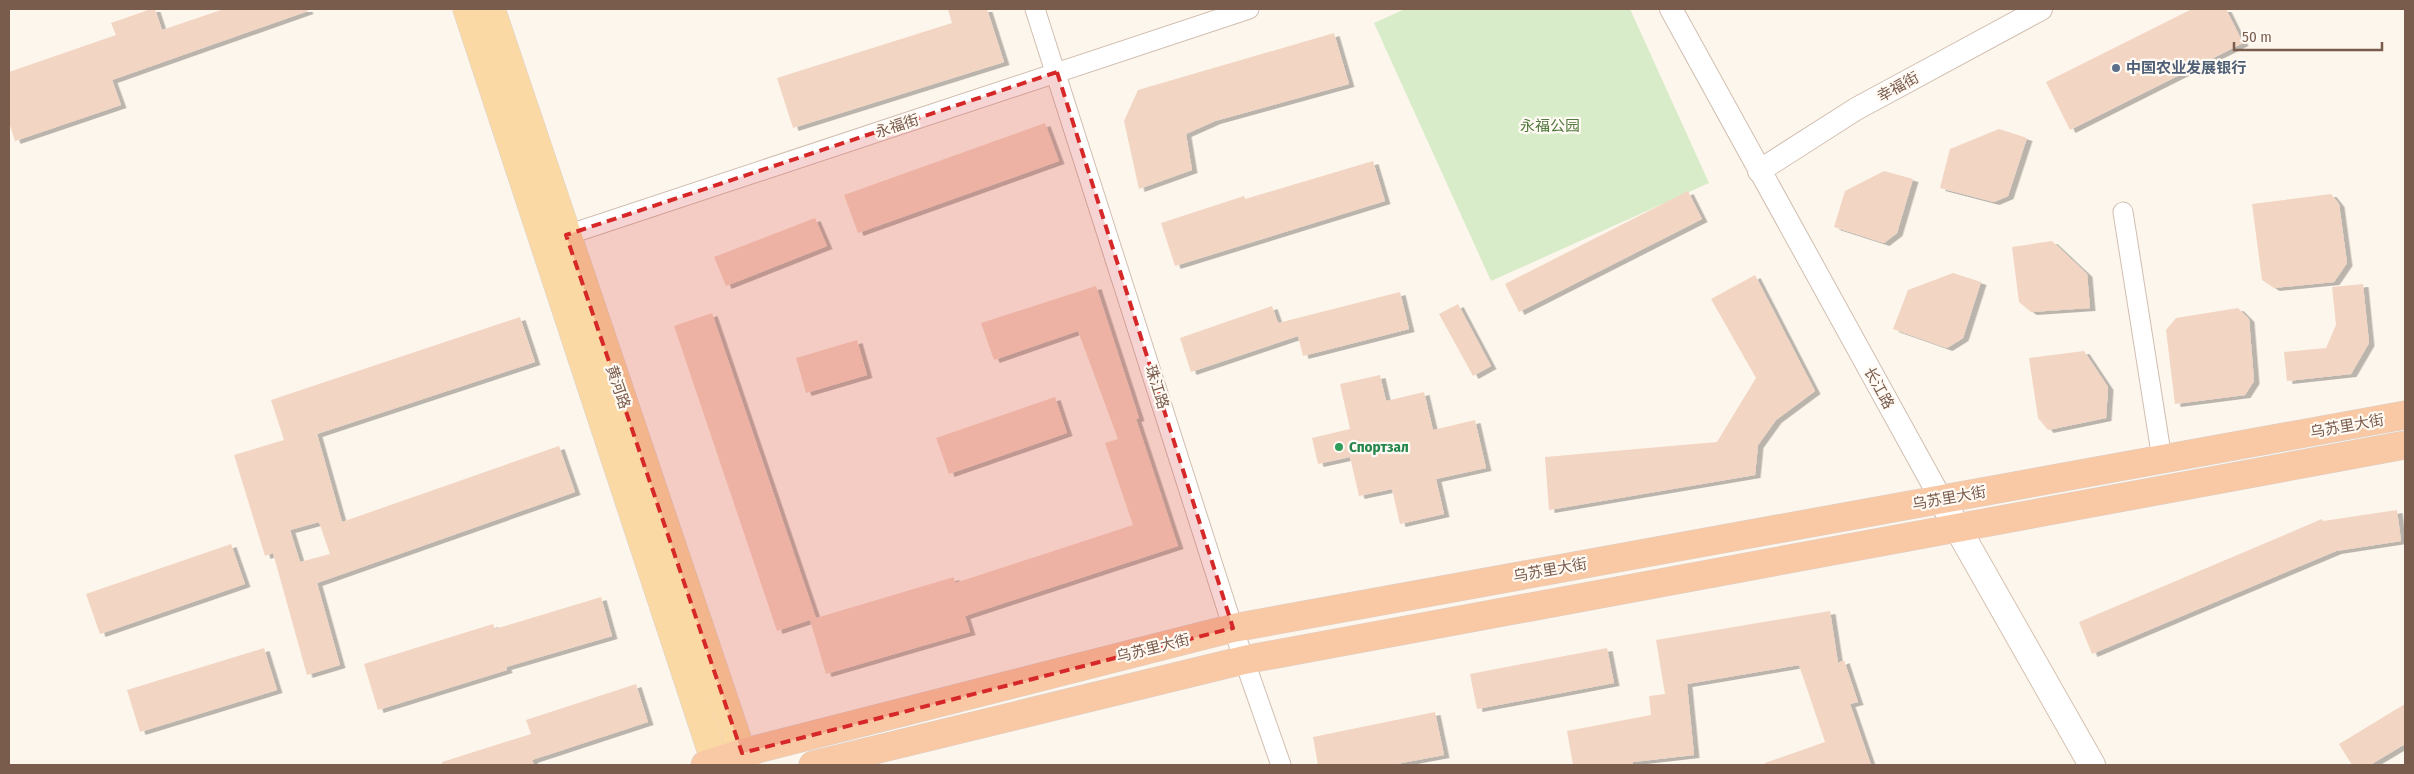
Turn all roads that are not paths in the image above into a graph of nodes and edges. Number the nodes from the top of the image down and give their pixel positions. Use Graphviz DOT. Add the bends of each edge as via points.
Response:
graph roads {
  1 [pos="467,9"];
  2 [pos="491,9"];
  3 [pos="1036,9"];
  4 [pos="1250,9"];
  5 [pos="1671,9"];
  6 [pos="2040,9"];
  7 [pos="1057,72"];
  8 [pos="1759,171"];
  9 [pos="2123,212"];
  10 [pos="555,239"];
  11 [pos="2405,415"];
  12 [pos="2405,445"];
  13 [pos="2162,459"];
  14 [pos="1941,499"];
  15 [pos="1956,528"];
  16 [pos="1233,628"];
  17 [pos="1244,660"];
  18 [pos="744,759"];
  19 [pos="712,764"];
  20 [pos="813,765"];
  21 [pos="1281,765"];
  22 [pos="2092,765"];
  1 -- 10 [label="main road, 黄河路"];
  2 -- 10 [label="main road, 黄河路"];
  3 -- 7 [label="street, 珠江路"];
  4 -- 7 [label="street, 永福街"];
  5 -- 8 [label="street, 长江路"];
  6 -- 8 [label="street, 幸福街" via="1856,110"];
  7 -- 10 [label="street, 永福街"];
  7 -- 16 [label="street, 珠江路"];
  8 -- 14 [label="street, 长江路"];
  9 -- 13 [label="street"];
  10 -- 18 [label="main road, 黄河路"];
  10 -- 19 [label="main road, 黄河路"];
  11 -- 13 [label="highway, 乌苏里大街"];
  12 -- 15 [label="highway, 乌苏里大街"];
  13 -- 14 [label="highway, 乌苏里大街"];
  14 -- 15 [label="main road, 长江路"];
  14 -- 16 [label="highway, 乌苏里大街"];
  15 -- 17 [label="highway, 乌苏里大街"];
  15 -- 22 [label="main road, 长江路"];
  16 -- 17 [label="street, 珠江路"];
  16 -- 18 [label="highway, 乌苏里大街"];
  17 -- 20 [label="highway, 乌苏里大街"];
  17 -- 21 [label="street, 珠江路"];
  18 -- 19 [label="highway, 乌苏里大街"];
}
